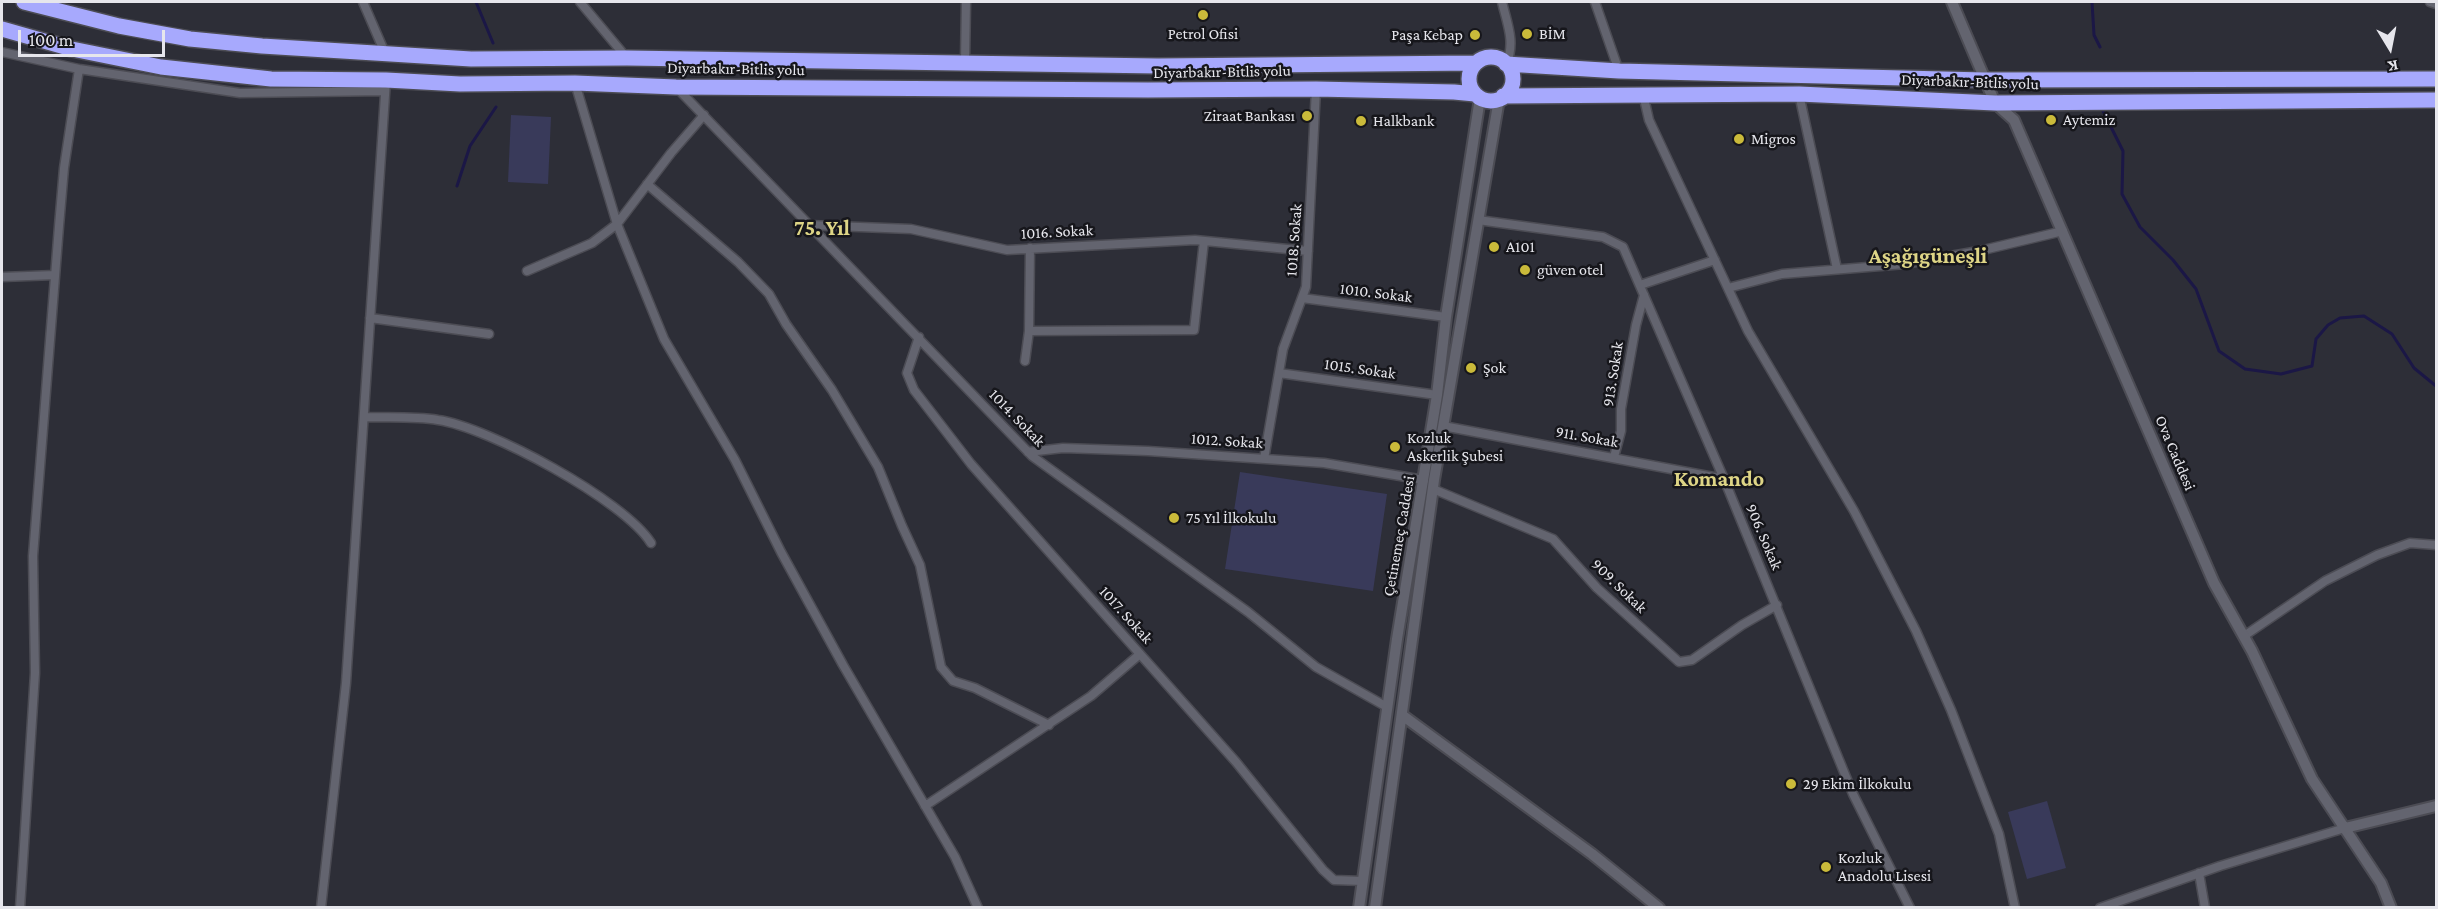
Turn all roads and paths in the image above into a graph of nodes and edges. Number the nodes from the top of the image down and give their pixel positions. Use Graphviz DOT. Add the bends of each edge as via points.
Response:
graph roads {
  1 [pos="24,2"];
  2 [pos="363,2"];
  3 [pos="580,2"];
  4 [pos="966,2"];
  5 [pos="1502,2"];
  6 [pos="1596,2"];
  7 [pos="1952,2"];
  8 [pos="2430,2"];
  9 [pos="2436,4"];
  10 [pos="2,29"];
  11 [pos="2,52"];
  12 [pos="385,53"];
  13 [pos="627,58"];
  14 [pos="964,62"];
  15 [pos="1476,63"];
  16 [pos="1506,64"];
  17 [pos="79,69"];
  18 [pos="1619,71"];
  19 [pos="2436,79"];
  20 [pos="1984,80"];
  21 [pos="575,83"];
  22 [pos="386,85"];
  23 [pos="676,87"];
  24 [pos="1316,89"];
  25 [pos="1642,94"];
  26 [pos="1799,94"];
  27 [pos="1478,96"];
  28 [pos="1501,98"];
  29 [pos="2436,100"];
  30 [pos="1995,103"];
  31 [pos="704,115"];
  32 [pos="647,184"];
  33 [pos="1478,220"];
  34 [pos="617,224"];
  35 [pos="808,225"];
  36 [pos="2063,231"];
  37 [pos="1204,241"];
  38 [pos="1030,248"];
  39 [pos="1308,251"];
  40 [pos="1715,260"];
  41 [pos="1837,269"];
  42 [pos="527,271"];
  43 [pos="55,275"];
  44 [pos="2,277"];
  45 [pos="1640,285"];
  46 [pos="1728,288"];
  47 [pos="1644,295"];
  48 [pos="1302,298"];
  49 [pos="1446,317"];
  50 [pos="370,318"];
  51 [pos="1029,331"];
  52 [pos="489,334"];
  53 [pos="919,337"];
  54 [pos="1025,361"];
  55 [pos="1279,373"];
  56 [pos="1437,395"];
  57 [pos="364,417"];
  58 [pos="1443,426"];
  59 [pos="1028,452"];
  60 [pos="1614,457"];
  61 [pos="1264,459"];
  62 [pos="1724,479"];
  63 [pos="1424,480"];
  64 [pos="1433,489"];
  65 [pos="651,543"];
  66 [pos="2436,545"];
  67 [pos="1777,605"];
  68 [pos="2244,636"];
  69 [pos="1140,654"];
  70 [pos="1387,707"];
  71 [pos="1402,715"];
  72 [pos="1049,725"];
  73 [pos="925,806"];
  74 [pos="2436,806"];
  75 [pos="2345,828"];
  76 [pos="2199,873"];
  77 [pos="1363,881"];
  78 [pos="20,908"];
  79 [pos="321,908"];
  80 [pos="978,908"];
  81 [pos="1359,908"];
  82 [pos="1375,908"];
  83 [pos="1659,908"];
  84 [pos="1910,908"];
  85 [pos="2015,908"];
  86 [pos="2100,908"];
  87 [pos="2205,908"];
  88 [pos="2391,908"];
  1 -- 12 [label="highway, Diyarbakır-Bitlis yolu" via="190,39"];
  2 -- 12 [label="street"];
  3 -- 13 [label="street"];
  4 -- 14 [label="street"];
  5 -- 16 [label="street" via="1511,36 1511,54"];
  6 -- 18 [label="street"];
  7 -- 20 [label="main road, Ova Caddesi"];
  8 -- 9 [label="street"];
  10 -- 22 [label="highway, Diyarbakır-Bitlis yolu" via="72,49 161,67 271,79"];
  11 -- 17 [label="street"];
  12 -- 13 [label="highway, Diyarbakır-Bitlis yolu" via="471,59"];
  13 -- 14 [label="highway, Diyarbakır-Bitlis yolu"];
  14 -- 15 [label="highway, Diyarbakır-Bitlis yolu" via="1158,66"];
  15 -- 16 [label="highway" via="1489,57"];
  15 -- 27 [label="highway" via="1469,77"];
  16 -- 18 [label="highway, Diyarbakır-Bitlis yolu"];
  16 -- 28 [label="highway" via="1512,73 1511,87"];
  17 -- 22 [label="street" via="240,93"];
  17 -- 43 [label="street" via="64,168"];
  18 -- 20 [label="highway, Diyarbakır-Bitlis yolu"];
  19 -- 20 [label="highway, Diyarbakır-Bitlis yolu"];
  20 -- 30 [label="main road, Ova Caddesi"];
  21 -- 22 [label="highway, Diyarbakır-Bitlis yolu"];
  21 -- 23 [label="highway, Diyarbakır-Bitlis yolu"];
  21 -- 34 [label="street"];
  22 -- 50 [label="street"];
  23 -- 24 [label="highway, Diyarbakır-Bitlis yolu"];
  23 -- 31 [label="street, 1014. Sokak"];
  24 -- 27 [label="highway, Diyarbakır-Bitlis yolu"];
  24 -- 39 [label="street, 1018. Sokak"];
  25 -- 26 [label="highway, Diyarbakır-Bitlis yolu"];
  25 -- 28 [label="highway, Diyarbakır-Bitlis yolu"];
  25 -- 40 [label="street" via="1649,120"];
  26 -- 30 [label="highway, Diyarbakır-Bitlis yolu"];
  26 -- 41 [label="street"];
  27 -- 28 [label="highway" via="1489,101"];
  27 -- 49 [label="main road, Çetinemeç Caddesi"];
  28 -- 33 [label="main road, Çetinemeç Caddesi"];
  29 -- 30 [label="highway, Diyarbakır-Bitlis yolu"];
  30 -- 36 [label="main road, Ova Caddesi" via="2014,120"];
  31 -- 32 [label="street"];
  31 -- 35 [label="street, 1014. Sokak"];
  32 -- 34 [label="street"];
  32 -- 72 [label="street" via="738,262 769,294 844,410 878,467 920,565 941,667 953,681"];
  33 -- 45 [label="street, 906. Sokak" via="1603,237 1623,247"];
  33 -- 58 [label="main road, Çetinemeç Caddesi"];
  34 -- 42 [label="street" via="592,243"];
  34 -- 73 [label="street" via="664,339 735,460 843,666"];
  35 -- 38 [label="street, 1016. Sokak" via="911,229 1007,250"];
  35 -- 53 [label="street, 1014. Sokak"];
  36 -- 41 [label="street" via="1905,264"];
  36 -- 68 [label="main road, Ova Caddesi" via="2214,583"];
  37 -- 38 [label="street, 1016. Sokak"];
  37 -- 39 [label="street, 1016. Sokak"];
  37 -- 51 [label="street" via="1194,330"];
  38 -- 51 [label="street"];
  39 -- 48 [label="street, 1018. Sokak"];
  40 -- 45 [label="street"];
  40 -- 46 [label="street"];
  41 -- 46 [label="street" via="1782,274"];
  43 -- 44 [label="street"];
  43 -- 78 [label="street" via="33,556 34,681"];
  45 -- 47 [label="street, 906. Sokak"];
  46 -- 85 [label="street" via="1748,331 1854,511 1916,631 1952,710 1999,834"];
  47 -- 60 [label="street, 913. Sokak"];
  47 -- 62 [label="street, 906. Sokak"];
  48 -- 49 [label="street, 1010. Sokak"];
  48 -- 55 [label="street, 1018. Sokak" via="1283,349"];
  49 -- 56 [label="main road, Çetinemeç Caddesi"];
  50 -- 52 [label="street"];
  50 -- 57 [label="street"];
  51 -- 54 [label="street"];
  53 -- 59 [label="street, 1014. Sokak"];
  53 -- 69 [label="street, 1017. Sokak" via="907,373 914,390 971,464"];
  55 -- 56 [label="street, 1015. Sokak"];
  55 -- 61 [label="street, 1018. Sokak"];
  56 -- 63 [label="main road, Çetinemeç Caddesi"];
  57 -- 65 [label="street" via="439,420 490,437 535,458 614,507 638,526"];
  57 -- 79 [label="street" via="346,683"];
  58 -- 60 [label="street, 911. Sokak"];
  58 -- 64 [label="main road, Çetinemeç Caddesi"];
  59 -- 61 [label="street, 1012. Sokak" via="1063,448"];
  59 -- 70 [label="street, 1014. Sokak" via="1248,612 1316,667"];
  60 -- 62 [label="street, 911. Sokak"];
  61 -- 63 [label="street, 1012. Sokak" via="1324,463"];
  62 -- 67 [label="street, 906. Sokak"];
  63 -- 70 [label="main road, Çetinemeç Caddesi"];
  64 -- 67 [label="street, 909. Sokak" via="1553,539 1597,588 1678,662 1692,660"];
  64 -- 71 [label="main road, Çetinemeç Caddesi"];
  66 -- 68 [label="street" via="2410,543 2377,555 2325,581"];
  67 -- 84 [label="street, 906. Sokak" via="1853,794"];
  68 -- 75 [label="main road, Ova Caddesi" via="2312,779"];
  69 -- 72 [label="street"];
  69 -- 77 [label="street, 1017. Sokak" via="1236,762 1323,870 1334,880"];
  70 -- 77 [label="main road, Çetinemeç Caddesi"];
  71 -- 82 [label="main road, Çetinemeç Caddesi"];
  71 -- 83 [label="main road"];
  72 -- 73 [label="street"];
  73 -- 80 [label="street" via="955,857"];
  74 -- 75 [label="main road"];
  75 -- 76 [label="street"];
  75 -- 88 [label="main road, Ova Caddesi" via="2381,883"];
  76 -- 86 [label="street"];
  76 -- 87 [label="street"];
  77 -- 81 [label="main road, Çetinemeç Caddesi"];
}
